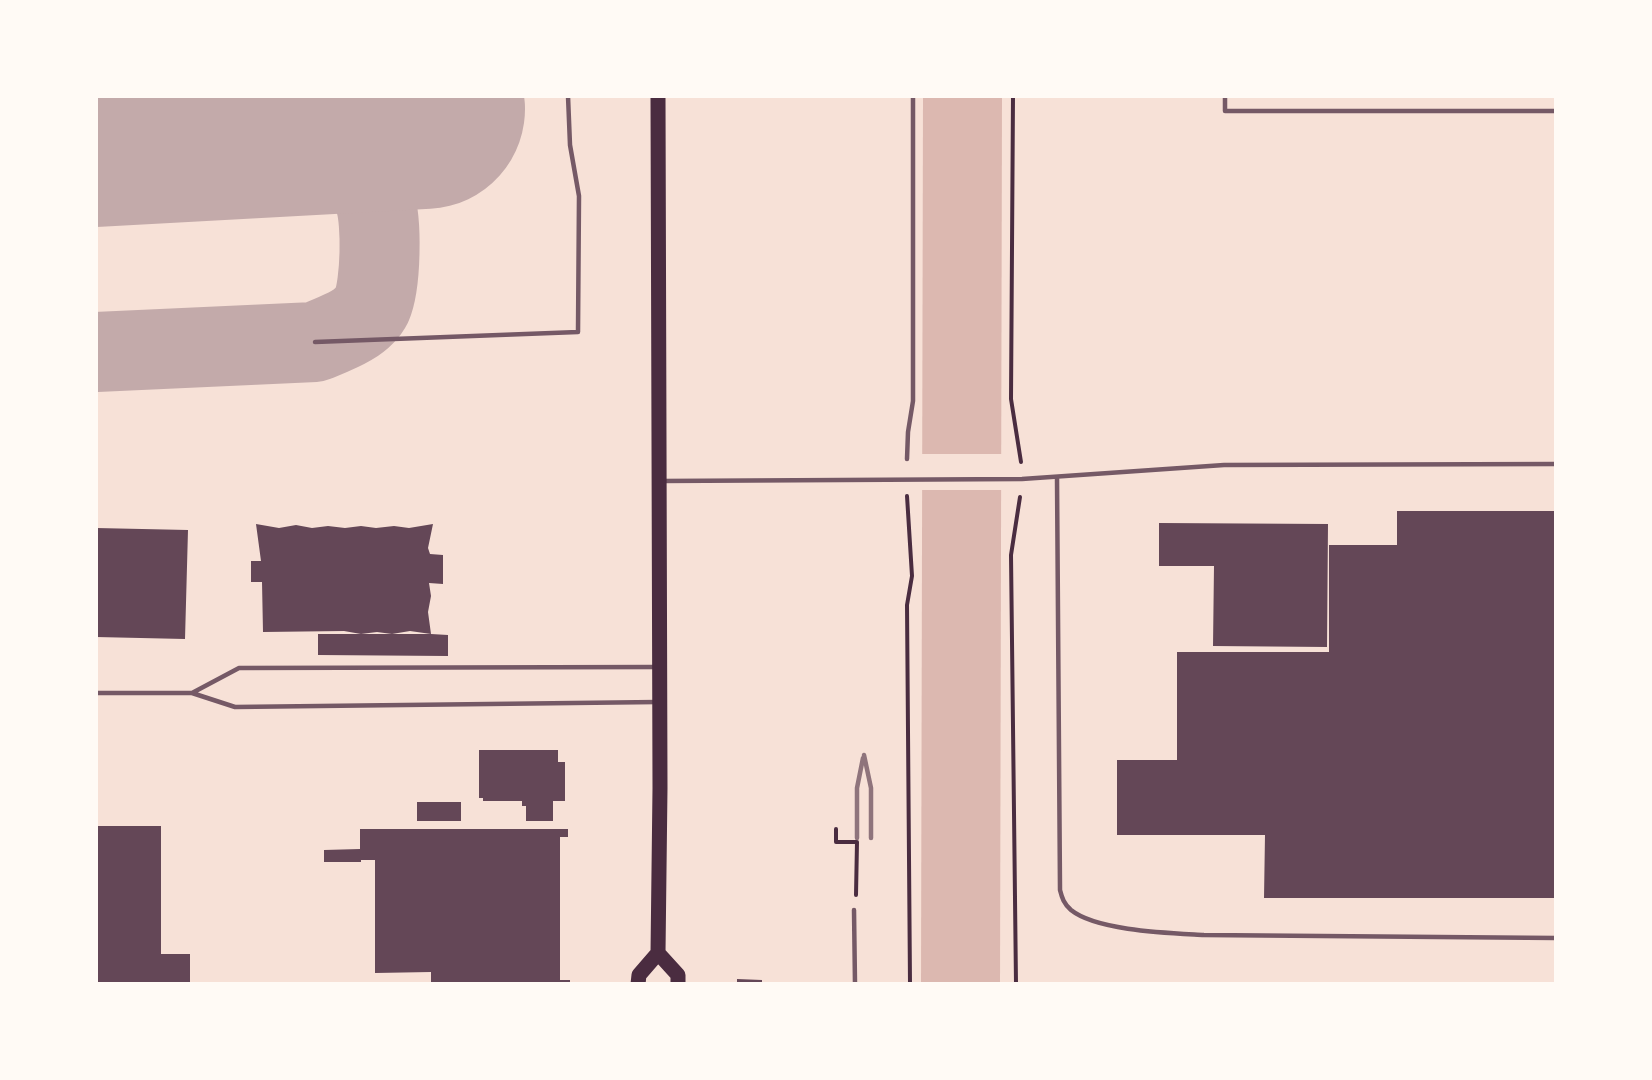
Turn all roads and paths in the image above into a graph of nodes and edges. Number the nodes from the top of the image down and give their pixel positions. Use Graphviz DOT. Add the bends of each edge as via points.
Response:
graph roads {
  1 [pos="568,96"];
  2 [pos="658,96"];
  3 [pos="913,96"];
  4 [pos="1013,96"];
  5 [pos="1225,96"];
  6 [pos="1556,111"];
  7 [pos="315,342"];
  8 [pos="1021,457"];
  9 [pos="907,459"];
  10 [pos="1556,464"];
  11 [pos="907,478"];
  12 [pos="1057,478"];
  13 [pos="658,481"];
  14 [pos="1020,500"];
  15 [pos="659,667"];
  16 [pos="96,693"];
  17 [pos="192,693"];
  18 [pos="659,702"];
  19 [pos="836,829"];
  20 [pos="854,910"];
  21 [pos="1556,938"];
  22 [pos="658,953"];
  23 [pos="638,984"];
  24 [pos="678,984"];
  25 [pos="855,984"];
  26 [pos="910,984"];
  27 [pos="1016,984"];
  1 -- 7 [label="lane" via="570,145 579,196 578,332"];
  2 -- 13 [label="main road"];
  3 -- 9 [label="lane" via="913,401"];
  4 -- 8 [label="path" via="1011,399"];
  5 -- 6 [label="lane" via="1225,111"];
  10 -- 12 [label="lane" via="1224,465"];
  11 -- 12 [label="lane"];
  11 -- 13 [label="lane"];
  11 -- 26 [label="path" via="912,576 907,605"];
  12 -- 21 [label="lane" via="1060,890 1070,909 1082,917 1151,932"];
  13 -- 15 [label="main road"];
  14 -- 27 [label="path" via="1011,555"];
  15 -- 17 [label="lane" via="239,668"];
  15 -- 18 [label="main road"];
  16 -- 17 [label="lane"];
  17 -- 18 [label="lane" via="235,707"];
  18 -- 22 [label="main road"];
  19 -- 20 [label="path" via="836,842 856,842"];
  20 -- 25 [label="lane"];
  22 -- 23 [label="main road" via="639,975"];
  22 -- 24 [label="main road" via="678,975"];
}
